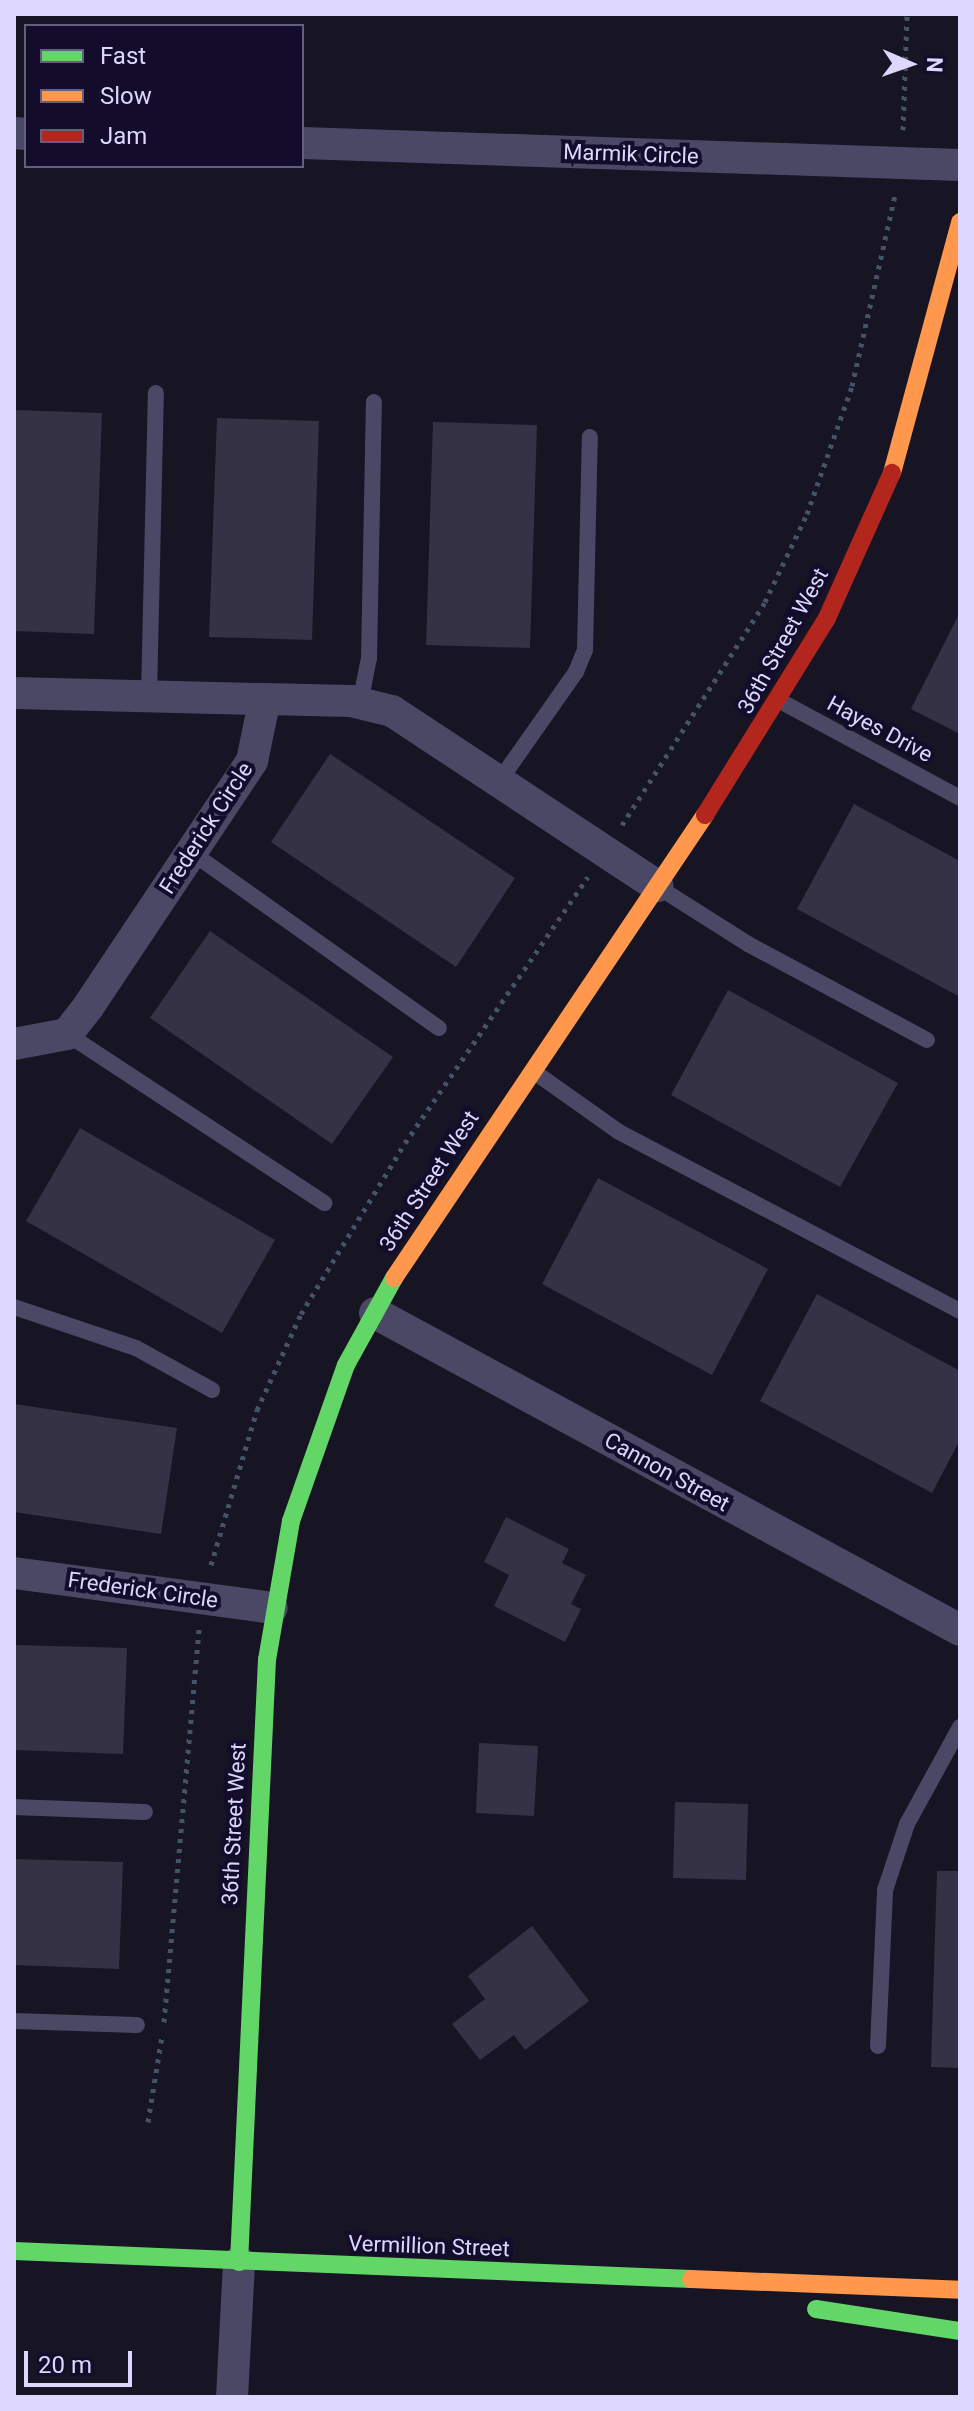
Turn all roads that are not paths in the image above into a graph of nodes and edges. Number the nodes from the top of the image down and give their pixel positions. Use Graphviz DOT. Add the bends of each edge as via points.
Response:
graph roads {
  1 [pos="304,143"];
  2 [pos="960,165"];
  3 [pos="960,222"];
  4 [pos="156,393"];
  5 [pos="374,402"];
  6 [pos="590,437"];
  7 [pos="14,693"];
  8 [pos="149,696"];
  9 [pos="265,699"];
  10 [pos="779,700"];
  11 [pos="360,703"];
  12 [pos="500,780"];
  13 [pos="960,798"];
  14 [pos="191,852"];
  15 [pos="657,886"];
  16 [pos="439,1028"];
  17 [pos="67,1034"];
  18 [pos="927,1040"];
  19 [pos="14,1044"];
  20 [pos="532,1070"];
  21 [pos="324,1203"];
  22 [pos="14,1307"];
  23 [pos="960,1311"];
  24 [pos="375,1313"];
  25 [pos="212,1390"];
  26 [pos="14,1573"];
  27 [pos="272,1608"];
  28 [pos="960,1630"];
  29 [pos="960,1727"];
  30 [pos="14,1807"];
  31 [pos="145,1812"];
  32 [pos="14,2021"];
  33 [pos="137,2025"];
  34 [pos="878,2046"];
  35 [pos="14,2251"];
  36 [pos="239,2262"];
  37 [pos="616,2278"];
  38 [pos="960,2290"];
  39 [pos="960,2331"];
  40 [pos="232,2397"];
  1 -- 2 [label="street, Marmik Circle"];
  3 -- 10 [label="main road, 36th Street West" via="896,465 827,618"];
  4 -- 8 [label="lane"];
  5 -- 11 [label="lane" via="369,658"];
  6 -- 12 [label="lane" via="585,650 576,672"];
  7 -- 8 [label="street"];
  8 -- 9 [label="street"];
  9 -- 11 [label="street"];
  9 -- 14 [label="street, Frederick Circle" via="252,761"];
  10 -- 13 [label="lane, Hayes Drive"];
  10 -- 15 [label="main road, 36th Street West"];
  11 -- 12 [label="street" via="392,711"];
  12 -- 15 [label="street"];
  14 -- 16 [label="lane"];
  14 -- 17 [label="street, Frederick Circle"];
  15 -- 18 [label="lane" via="748,944"];
  15 -- 20 [label="main road, 36th Street West"];
  17 -- 19 [label="street"];
  17 -- 21 [label="lane"];
  20 -- 23 [label="lane" via="619,1132"];
  20 -- 24 [label="main road, 36th Street West" via="413,1244"];
  22 -- 25 [label="lane" via="136,1348"];
  24 -- 27 [label="main road, 36th Street West" via="346,1365 291,1521"];
  24 -- 28 [label="street, Cannon Street"];
  26 -- 27 [label="street, Frederick Circle"];
  27 -- 36 [label="main road, 36th Street West"];
  29 -- 34 [label="lane" via="907,1824 885,1890"];
  30 -- 31 [label="lane"];
  32 -- 33 [label="lane"];
  35 -- 36 [label="main road, Vermillion Street"];
  36 -- 37 [label="main road, Vermillion Street"];
  36 -- 40 [label="street"];
  37 -- 38 [label="main road, Vermillion Street"];
  37 -- 39 [label="main road, Vermillion Street"];
}
